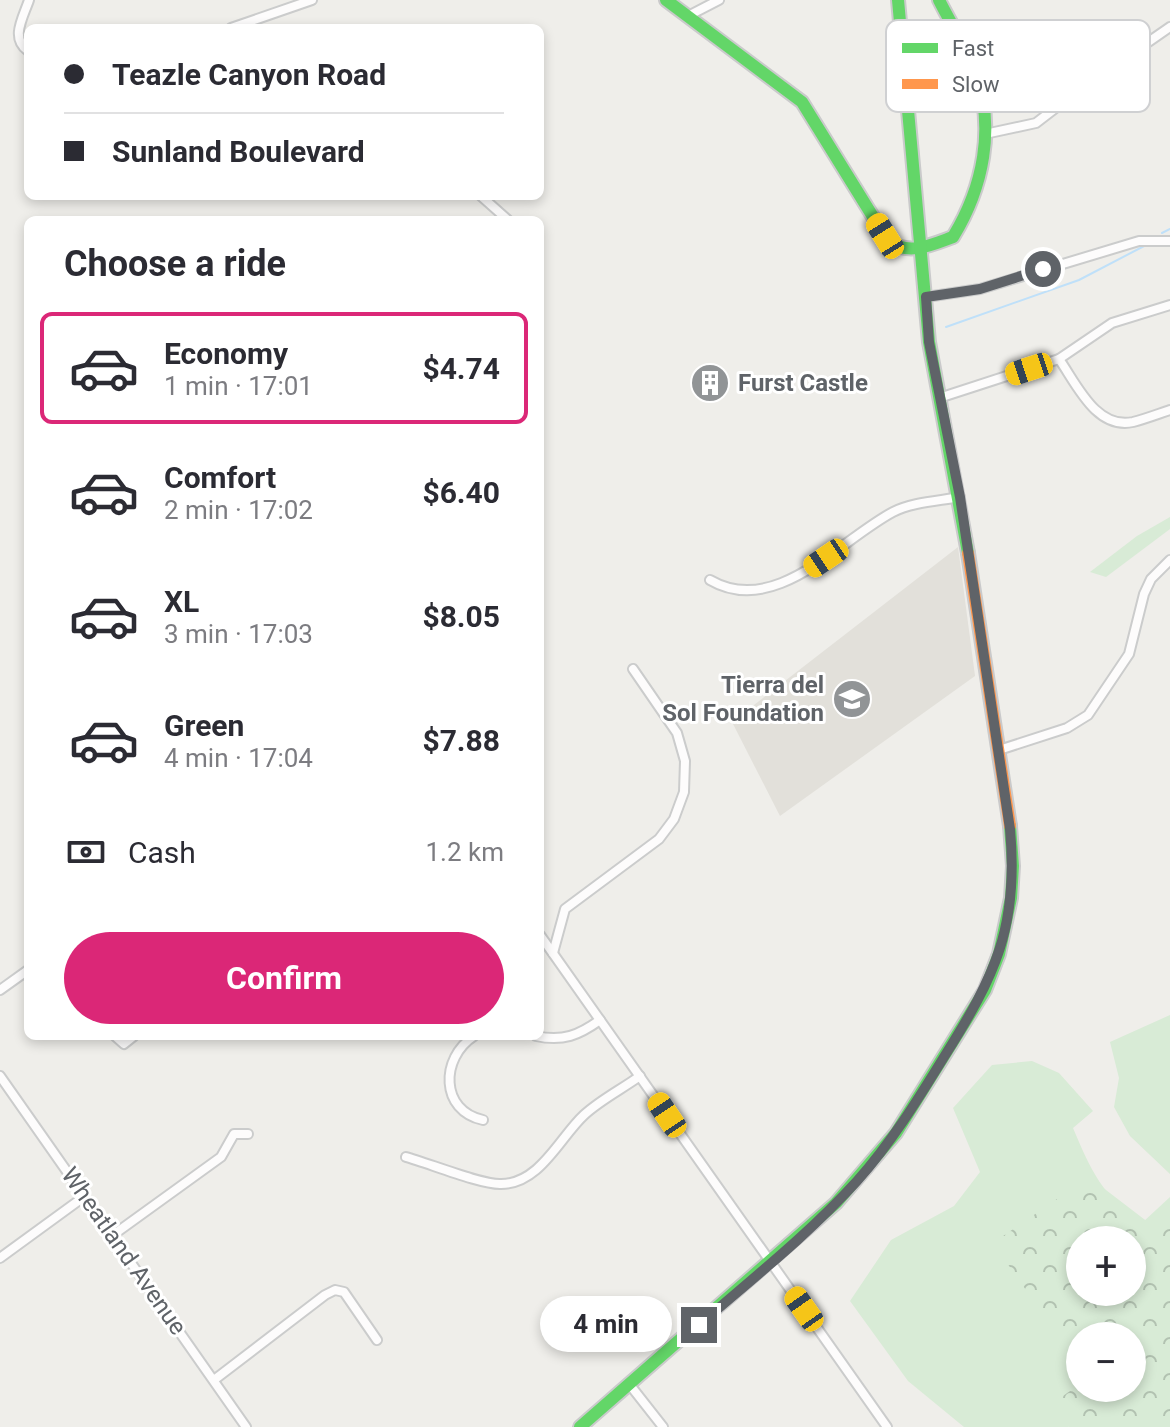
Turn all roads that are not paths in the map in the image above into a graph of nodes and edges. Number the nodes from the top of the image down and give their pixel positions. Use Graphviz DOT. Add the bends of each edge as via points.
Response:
graph roads {
  1 [pos="29,0"];
  2 [pos="312,0"];
  3 [pos="666,0"];
  4 [pos="719,0"];
  5 [pos="898,0"];
  6 [pos="939,0"];
  7 [pos="688,16"];
  8 [pos="900,20"];
  9 [pos="949,20"];
  10 [pos="243,24"];
  11 [pos="1170,27"];
  12 [pos="1150,41"];
  13 [pos="24,48"];
  14 [pos="908,112"];
  15 [pos="982,112"];
  16 [pos="1050,112"];
  17 [pos="985,134"];
  18 [pos="486,200"];
  19 [pos="504,216"];
  20 [pos="1170,241"];
  21 [pos="921,248"];
  22 [pos="926,297"];
  23 [pos="1170,305"];
  24 [pos="1059,359"];
  25 [pos="939,398"];
  26 [pos="1170,410"];
  27 [pos="960,497"];
  28 [pos="1170,560"];
  29 [pos="710,580"];
  30 [pos="633,669"];
  31 [pos="999,750"];
  32 [pos="544,941"];
  33 [pos="553,953"];
  34 [pos="24,973"];
  35 [pos="0,990"];
  36 [pos="600,1020"];
  37 [pos="544,1037"];
  38 [pos="470,1040"];
  39 [pos="0,1076"];
  40 [pos="640,1076"];
  41 [pos="483,1120"];
  42 [pos="248,1134"];
  43 [pos="406,1157"];
  44 [pos="85,1196"];
  45 [pos="113,1235"];
  46 [pos="0,1258"];
  47 [pos="770,1262"];
  48 [pos="377,1340"];
  49 [pos="214,1380"];
  50 [pos="630,1385"];
  51 [pos="246,1427"];
  52 [pos="580,1427"];
  53 [pos="663,1427"];
  54 [pos="887,1427"];
  1 -- 13 [label="street" via="17,36"];
  2 -- 10 [label="street"];
  3 -- 7 [label="main road"];
  4 -- 7 [label="street"];
  5 -- 8 [label="main road"];
  6 -- 9 [label="main road"];
  7 -- 21 [label="main road" via="802,102 888,241 898,248"];
  11 -- 12 [label="street"];
  14 -- 21 [label="main road"];
  15 -- 17 [label="main road"];
  16 -- 17 [label="street" via="1036,123"];
  17 -- 21 [label="main road" via="978,182 959,229 953,237"];
  18 -- 19 [label="street"];
  20 -- 22 [label="street" via="1139,241 980,289"];
  21 -- 22 [label="main road"];
  22 -- 25 [label="main road"];
  23 -- 24 [label="street" via="1112,323"];
  24 -- 25 [label="street"];
  24 -- 26 [label="street" via="1093,407 1110,420 1132,422"];
  25 -- 27 [label="main road"];
  27 -- 29 [label="street" via="897,510 805,573 781,583 743,589"];
  27 -- 31 [label="main road"];
  28 -- 31 [label="street" via="1151,579 1129,654 1088,715 1067,728"];
  30 -- 33 [label="street" via="681,746 685,775 679,809 650,847 565,909"];
  31 -- 47 [label="main road" via="1012,850 1011,898 1000,952 985,990 880,1154 836,1203"];
  32 -- 33 [label="street"];
  33 -- 36 [label="street"];
  34 -- 35 [label="street"];
  36 -- 37 [label="street" via="573,1037"];
  36 -- 40 [label="street"];
  38 -- 41 [label="street" via="456,1054 451,1090 467,1117"];
  39 -- 44 [label="street, Wheatland Avenue"];
  40 -- 43 [label="street" via="585,1114 523,1178 490,1183"];
  40 -- 47 [label="street"];
  42 -- 45 [label="street" via="234,1134 221,1157"];
  44 -- 45 [label="street, Wheatland Avenue"];
  44 -- 46 [label="street"];
  45 -- 49 [label="street, Wheatland Avenue"];
  47 -- 50 [label="main road"];
  47 -- 54 [label="street"];
  48 -- 49 [label="street" via="344,1292 333,1291"];
  49 -- 51 [label="street, Wheatland Avenue"];
  50 -- 52 [label="main road"];
  50 -- 53 [label="street"];
}
